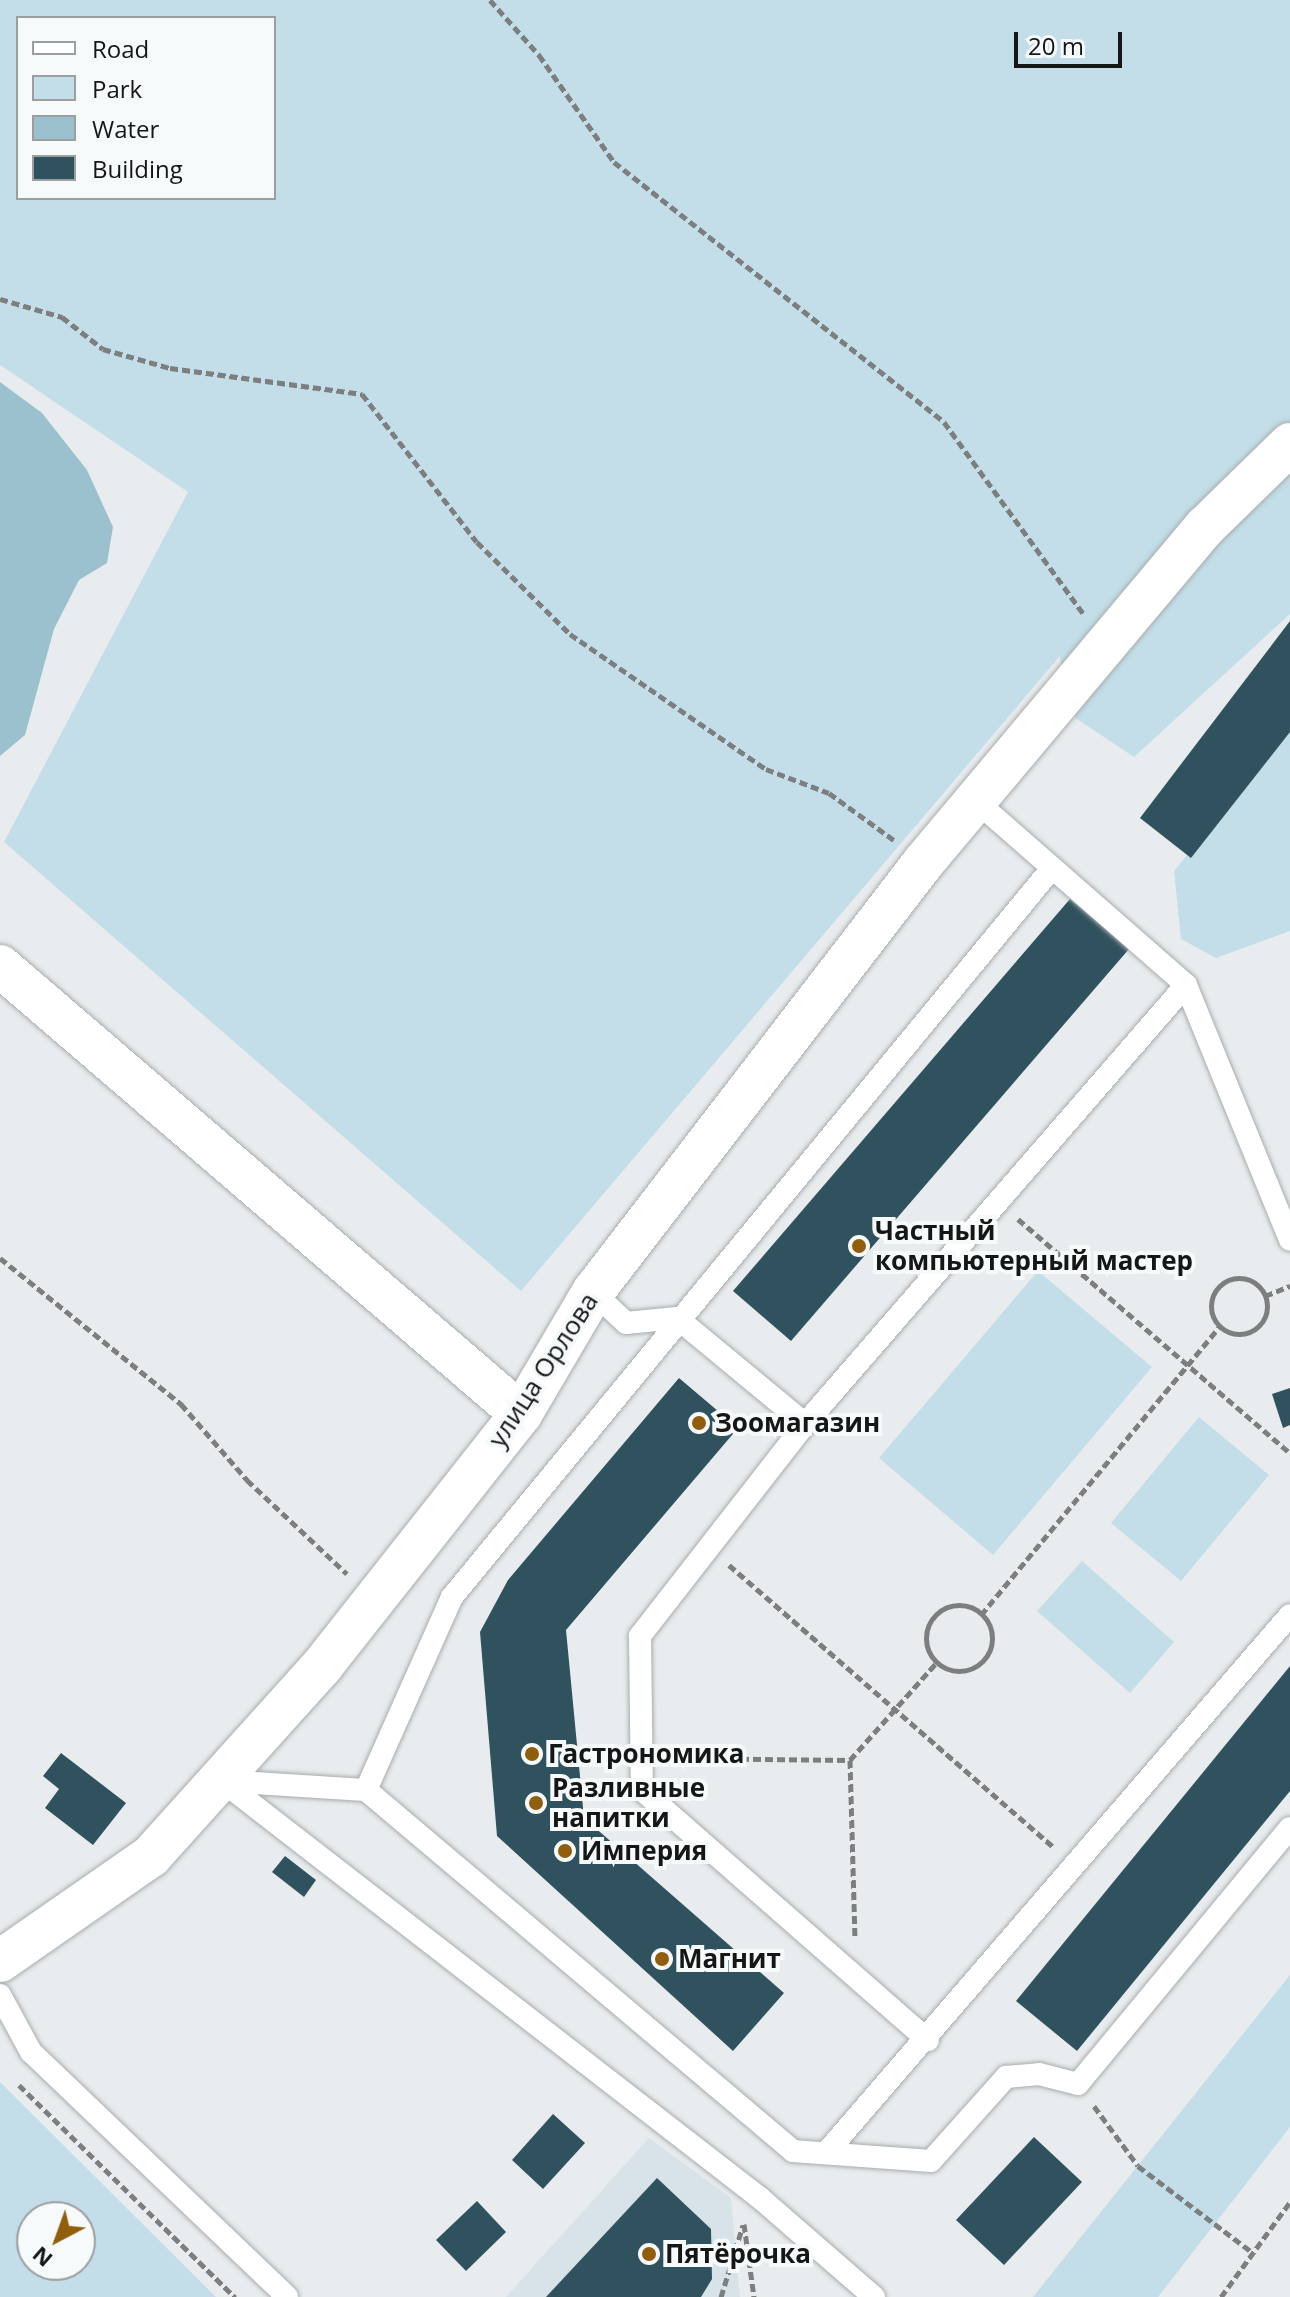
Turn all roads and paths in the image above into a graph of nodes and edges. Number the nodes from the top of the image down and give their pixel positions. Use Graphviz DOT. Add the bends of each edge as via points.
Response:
graph roads {
  1 [pos="490,0"];
  2 [pos="0,299"];
  3 [pos="1290,444"];
  4 [pos="1106,646"];
  5 [pos="976,801"];
  6 [pos="923,863"];
  7 [pos="1052,868"];
  8 [pos="0,966"];
  9 [pos="1186,985"];
  10 [pos="998,1202"];
  11 [pos="1290,1240"];
  12 [pos="0,1258"];
  13 [pos="1290,1286"];
  14 [pos="593,1292"];
  15 [pos="1265,1296"];
  16 [pos="677,1318"];
  17 [pos="1220,1326"];
  18 [pos="1188,1365"];
  19 [pos="521,1414"];
  20 [pos="805,1424"];
  21 [pos="1290,1453"];
  22 [pos="709,1548"];
  23 [pos="374,1600"];
  24 [pos="981,1615"];
  25 [pos="1290,1615"];
  26 [pos="936,1663"];
  27 [pos="895,1710"];
  28 [pos="641,1758"];
  29 [pos="850,1760"];
  30 [pos="222,1781"];
  31 [pos="366,1790"];
  32 [pos="1290,1828"];
  33 [pos="1075,1867"];
  34 [pos="0,1961"];
  35 [pos="857,1978"];
  36 [pos="0,1995"];
  37 [pos="928,2040"];
  38 [pos="10,2075"];
  39 [pos="1078,2084"];
  40 [pos="826,2153"];
  41 [pos="760,2198"];
  42 [pos="1290,2202"];
  43 [pos="744,2223"];
  44 [pos="1253,2253"];
  45 [pos="235,2297"];
  46 [pos="287,2297"];
  47 [pos="721,2297"];
  48 [pos="754,2297"];
  49 [pos="874,2297"];
  50 [pos="1221,2297"];
  1 -- 4 [label="path" via="539,55 614,162 944,422"];
  2 -- 6 [label="path" via="62,317 103,349 170,368 362,394 477,542 570,634 766,769 829,793"];
  3 -- 4 [label="street, улица Орлова" via="1205,527"];
  4 -- 5 [label="street, улица Орлова"];
  5 -- 6 [label="street, улица Орлова"];
  5 -- 7 [label="lane"];
  6 -- 14 [label="street, улица Орлова"];
  7 -- 9 [label="lane"];
  7 -- 16 [label="lane"];
  8 -- 19 [label="street"];
  9 -- 10 [label="lane"];
  9 -- 11 [label="lane"];
  10 -- 18 [label="path"];
  10 -- 20 [label="lane"];
  12 -- 23 [label="path" via="181,1404 247,1480"];
  13 -- 15 [label="path"];
  14 -- 16 [label="lane" via="626,1323"];
  14 -- 19 [label="street, улица Орлова"];
  15 -- 17 [label="path" via="1257,1327 1245,1333"];
  15 -- 17 [label="path" via="1253,1281 1227,1280 1211,1301"];
  16 -- 20 [label="lane"];
  16 -- 31 [label="lane" via="452,1597"];
  17 -- 18 [label="path"];
  18 -- 21 [label="path"];
  18 -- 24 [label="path"];
  19 -- 23 [label="street, улица Орлова"];
  20 -- 22 [label="lane"];
  22 -- 27 [label="path"];
  22 -- 28 [label="lane" via="640,1636"];
  23 -- 30 [label="street, улица Орлова"];
  24 -- 26 [label="path" via="993,1640 987,1658 972,1670"];
  24 -- 26 [label="path" via="956,1605 938,1611 926,1647"];
  25 -- 33 [label="lane"];
  26 -- 27 [label="path"];
  27 -- 29 [label="path"];
  27 -- 33 [label="path"];
  28 -- 29 [label="path"];
  28 -- 35 [label="lane" via="642,1790"];
  29 -- 35 [label="path"];
  30 -- 31 [label="lane"];
  30 -- 34 [label="street, улица Орлова" via="113,1889"];
  30 -- 41 [label="lane"];
  31 -- 40 [label="lane" via="793,2151"];
  32 -- 39 [label="lane"];
  33 -- 37 [label="lane"];
  35 -- 37 [label="lane"];
  36 -- 46 [label="lane" via="31,2052"];
  37 -- 40 [label="lane"];
  38 -- 45 [label="path"];
  39 -- 40 [label="lane" via="1039,2074 1006,2077 931,2161"];
  39 -- 44 [label="path" via="1138,2166"];
  41 -- 43 [label="path"];
  41 -- 49 [label="lane"];
  42 -- 44 [label="path"];
  43 -- 47 [label="path"];
  43 -- 48 [label="path"];
  44 -- 50 [label="path"];
}
